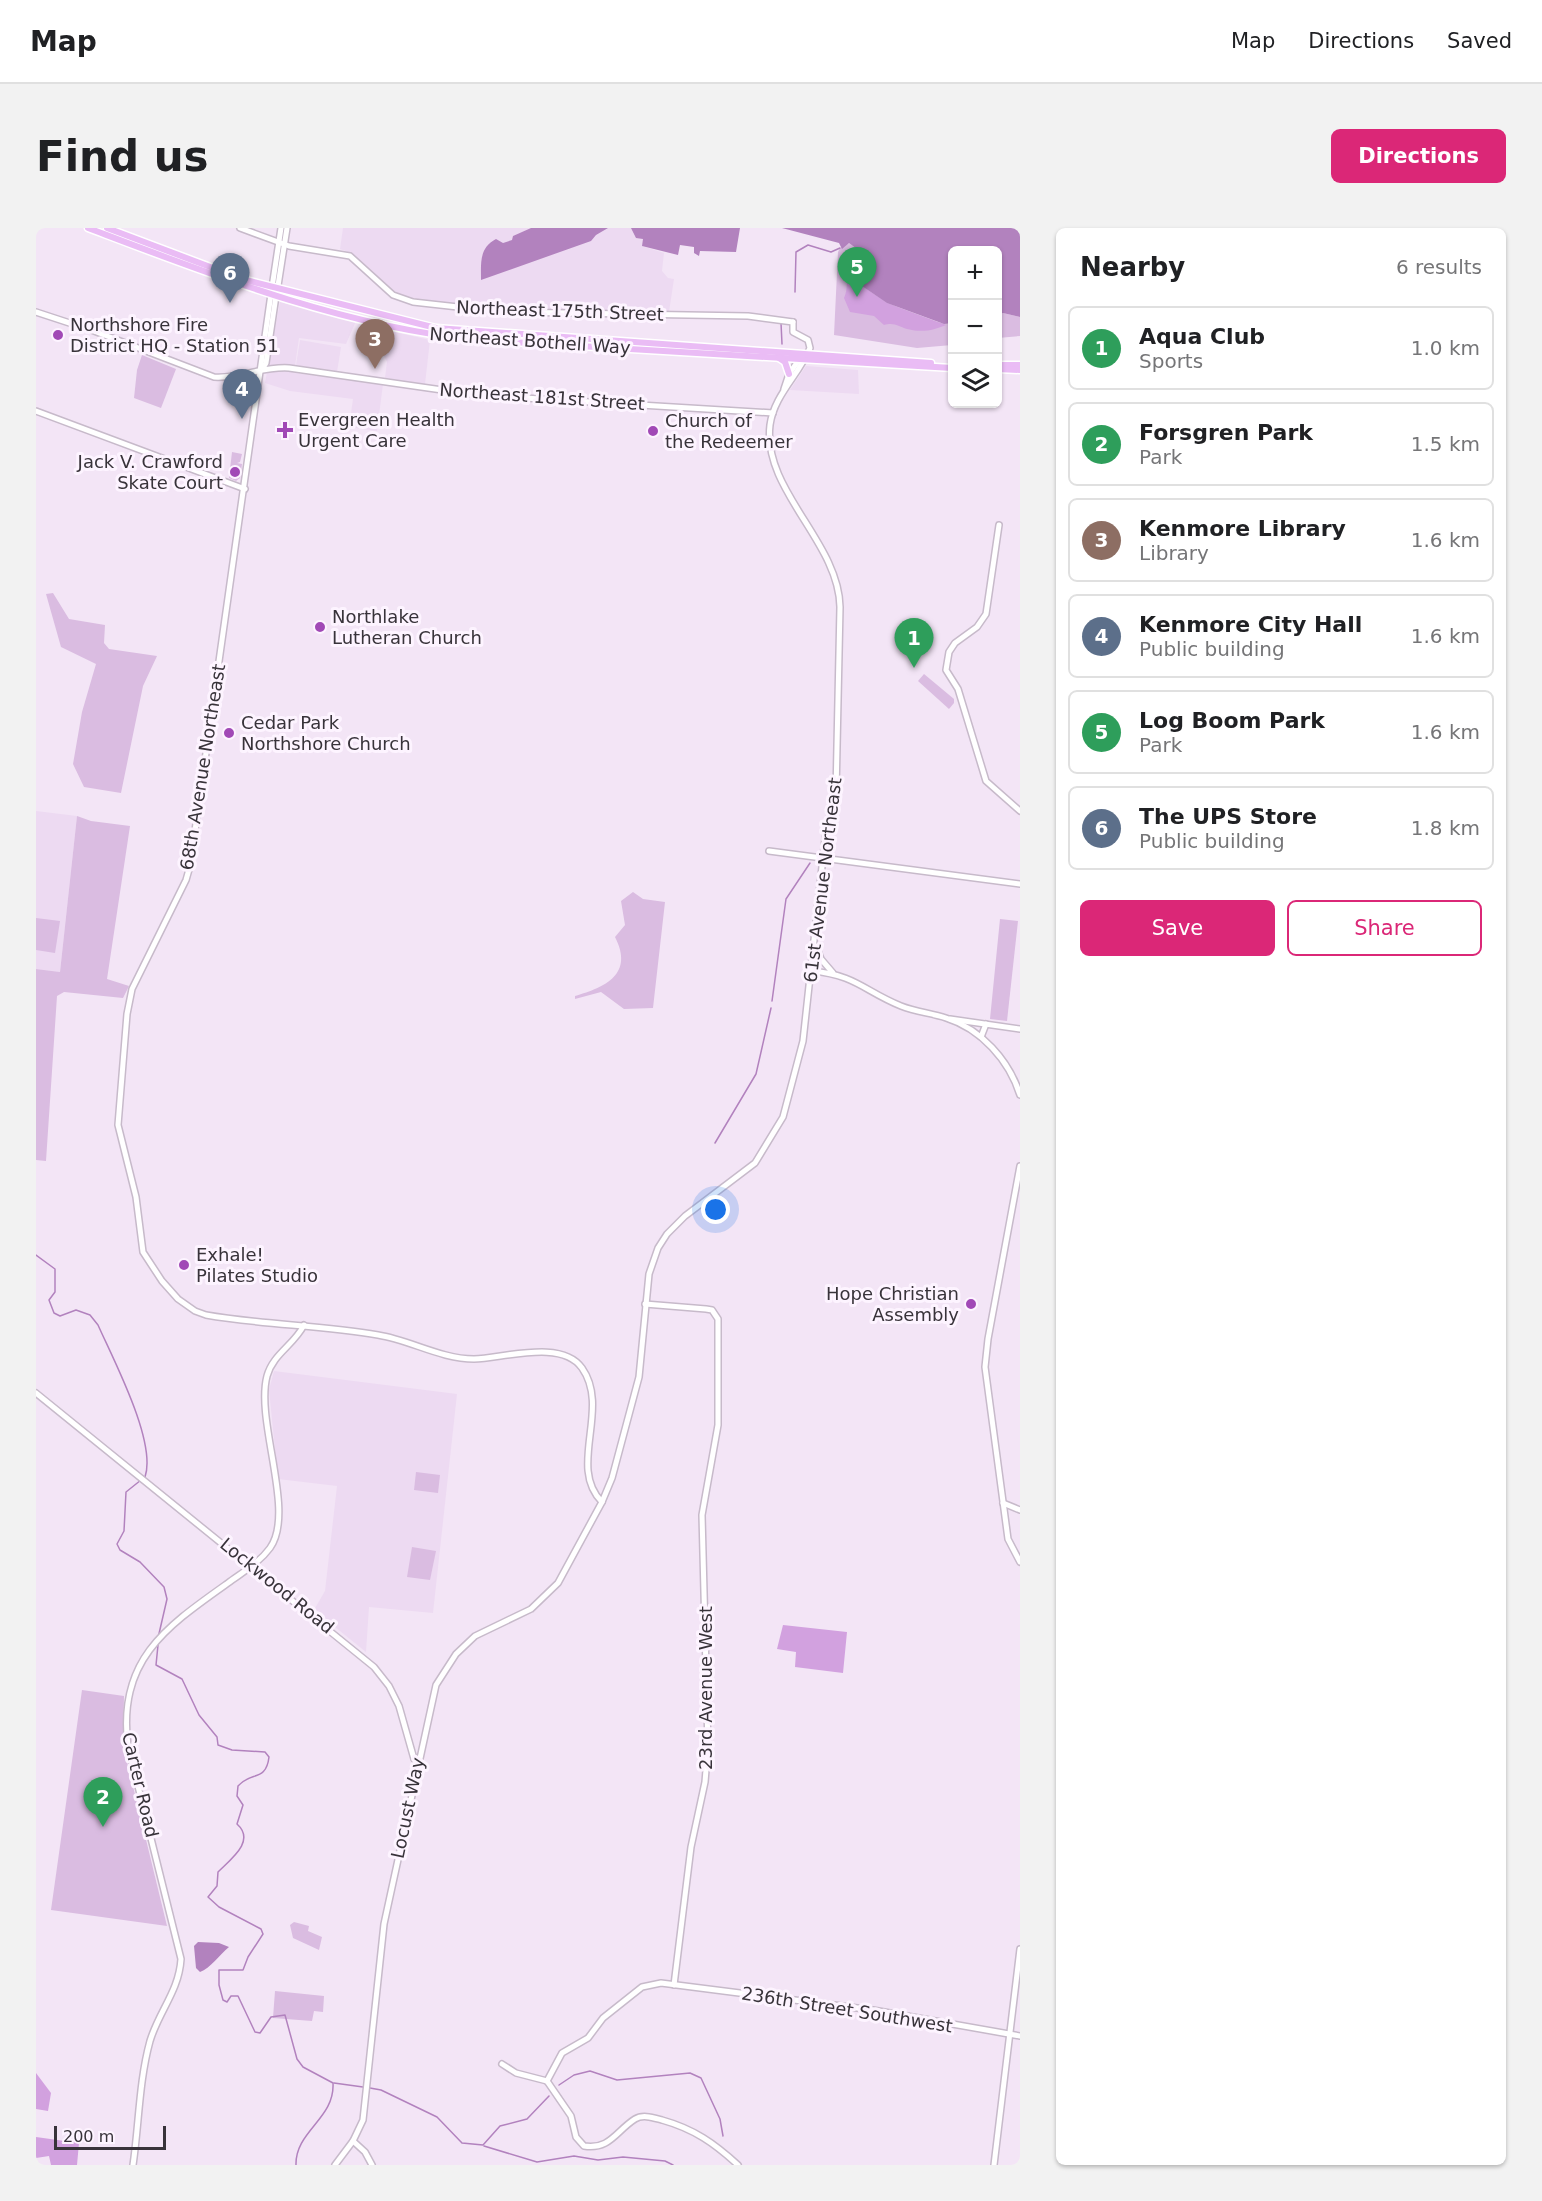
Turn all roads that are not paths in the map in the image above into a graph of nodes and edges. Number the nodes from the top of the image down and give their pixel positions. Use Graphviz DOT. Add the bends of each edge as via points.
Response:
graph roads {
  1 [pos="87,228"];
  2 [pos="107,228"];
  3 [pos="240,228"];
  4 [pos="281,228"];
  5 [pos="287,228"];
  6 [pos="282,243"];
  7 [pos="274,292"];
  8 [pos="36,312"];
  9 [pos="360,318"];
  10 [pos="416,325"];
  11 [pos="485,333"];
  12 [pos="435,335"];
  13 [pos="555,338"];
  14 [pos="528,343"];
  15 [pos="805,355"];
  16 [pos="772,357"];
  17 [pos="1020,365"];
  18 [pos="948,366"];
  19 [pos="1002,367"];
  20 [pos="1002,368"];
  21 [pos="262,370"];
  22 [pos="1020,370"];
  23 [pos="789,374"];
  24 [pos="784,390"];
  25 [pos="36,411"];
  26 [pos="773,413"];
  27 [pos="245,489"];
  28 [pos="999,525"];
  29 [pos="1020,811"];
  30 [pos="769,851"];
  31 [pos="823,859"];
  32 [pos="1020,884"];
  33 [pos="815,943"];
  34 [pos="812,971"];
  35 [pos="835,974"];
  36 [pos="947,1018"];
  37 [pos="986,1024"];
  38 [pos="1020,1029"];
  39 [pos="981,1037"];
  40 [pos="1020,1095"];
  41 [pos="755,1163"];
  42 [pos="1020,1166"];
  43 [pos="645,1304"];
  44 [pos="304,1325"];
  45 [pos="36,1393"];
  46 [pos="602,1502"];
  47 [pos="1004,1503"];
  48 [pos="1020,1510"];
  49 [pos="1020,1562"];
  50 [pos="252,1566"];
  51 [pos="418,1762"];
  52 [pos="1020,1949"];
  53 [pos="674,1985"];
  54 [pos="1010,2035"];
  55 [pos="1020,2036"];
  56 [pos="502,2064"];
  57 [pos="547,2081"];
  58 [pos="353,2142"];
  59 [pos="134,2165"];
  60 [pos="335,2165"];
  61 [pos="372,2165"];
  62 [pos="738,2165"];
  63 [pos="994,2165"];
  1 -- 7 [label="main road, Northeast Bothell Way" via="241,286"];
  2 -- 7 [label="main road, Northeast Bothell Way"];
  3 -- 6 [label="street, Northeast 175th Street"];
  4 -- 6 [label="street, 68th Avenue Northeast"];
  5 -- 6 [label="street, 68th Avenue Northeast"];
  6 -- 7 [label="street, 68th Avenue Northeast"];
  6 -- 15 [label="street, Northeast 175th Street" via="346,255 393,295 410,301 524,313 760,316 793,322 793,332 808,340"];
  7 -- 9 [label="main road, Northeast Bothell Way"];
  7 -- 10 [label="main road, Northeast Bothell Way"];
  7 -- 21 [label="street, 68th Avenue Northeast"];
  8 -- 21 [label="street, Northeast 181st Street" via="214,377"];
  9 -- 10 [label="main road"];
  9 -- 12 [label="main road, Northeast Bothell Way"];
  10 -- 11 [label="main road, Northeast Bothell Way"];
  11 -- 12 [label="main road"];
  11 -- 13 [label="main road, Northeast Bothell Way"];
  12 -- 14 [label="main road, Northeast Bothell Way"];
  13 -- 14 [label="main road"];
  13 -- 15 [label="main road, Northeast Bothell Way"];
  14 -- 16 [label="main road, Northeast Bothell Way"];
  15 -- 16 [label="main road, Northeast Bothell Way"];
  15 -- 18 [label="main road, Northeast Bothell Way"];
  15 -- 23 [label="street, 61st Avenue Northeast"];
  15 -- 24 [label="street, 61st Avenue Northeast"];
  16 -- 23 [label="main road" via="785,362"];
  17 -- 19 [label="main road"];
  20 -- 22 [label="main road"];
  21 -- 26 [label="street, Northeast 181st Street" via="293,368 477,395"];
  21 -- 27 [label="street, 68th Avenue Northeast"];
  23 -- 24 [label="street, 61st Avenue Northeast"];
  24 -- 26 [label="street, 61st Avenue Northeast"];
  25 -- 27 [label="street"];
  26 -- 31 [label="street, 61st Avenue Northeast" via="770,438 778,471 833,570 840,590 836,794"];
  27 -- 44 [label="street, 68th Avenue Northeast" via="190,866 132,989 118,1125 136,1197 139,1239 148,1262 178,1299 195,1311 224,1317"];
  28 -- 29 [label="street" via="986,614 981,624 956,643 948,655 946,670 958,689 986,780"];
  30 -- 31 [label="street"];
  31 -- 32 [label="street"];
  31 -- 33 [label="street, 61st Avenue Northeast"];
  33 -- 34 [label="street, 61st Avenue Northeast"];
  33 -- 35 [label="street" via="821,959"];
  34 -- 35 [label="street"];
  34 -- 41 [label="street, 61st Avenue Northeast" via="795,1079 783,1117"];
  35 -- 36 [label="street" via="857,981 903,1007"];
  36 -- 37 [label="street"];
  36 -- 39 [label="street"];
  37 -- 38 [label="street"];
  37 -- 39 [label="street"];
  39 -- 40 [label="street" via="1005,1063"];
  41 -- 43 [label="street, Locust Way" via="667,1234 652,1264"];
  42 -- 47 [label="street" via="985,1361"];
  43 -- 46 [label="street, Locust Way" via="636,1393"];
  43 -- 53 [label="street, 23rd Avenue West" via="712,1310 718,1319 718,1425 703,1500 708,1746"];
  44 -- 46 [label="street, 68th Avenue Northeast" via="379,1335 472,1359 565,1355 582,1368 590,1384 593,1400 588,1478"];
  44 -- 50 [label="street, Carter Road" via="278,1354 267,1377 265,1401 277,1532 270,1547"];
  45 -- 50 [label="street, Lockwood Road"];
  46 -- 51 [label="street, Locust Way" via="546,1598 531,1610 475,1636 447,1665 436,1685"];
  47 -- 48 [label="street"];
  47 -- 49 [label="street" via="1008,1539"];
  50 -- 51 [label="street, Lockwood Road" via="383,1676 399,1706 414,1760"];
  50 -- 59 [label="street, Carter Road" via="167,1629 152,1644 132,1682 126,1733 181,1959 175,1991 148,2049"];
  51 -- 58 [label="street, Locust Way" via="384,1924 363,2120"];
  52 -- 54 [label="street"];
  53 -- 54 [label="street, 236th Street Southwest" via="873,2010"];
  53 -- 57 [label="street, 236th Street Southwest" via="653,1984 634,1992 597,2023 588,2038 562,2053"];
  54 -- 55 [label="street, 236th Street Southwest"];
  54 -- 63 [label="street"];
  56 -- 57 [label="street" via="516,2073"];
  57 -- 62 [label="street" via="571,2116 576,2137 584,2146 605,2145 637,2118 653,2118 699,2133"];
  58 -- 60 [label="street, Locust Way"];
  58 -- 61 [label="street"];
}
